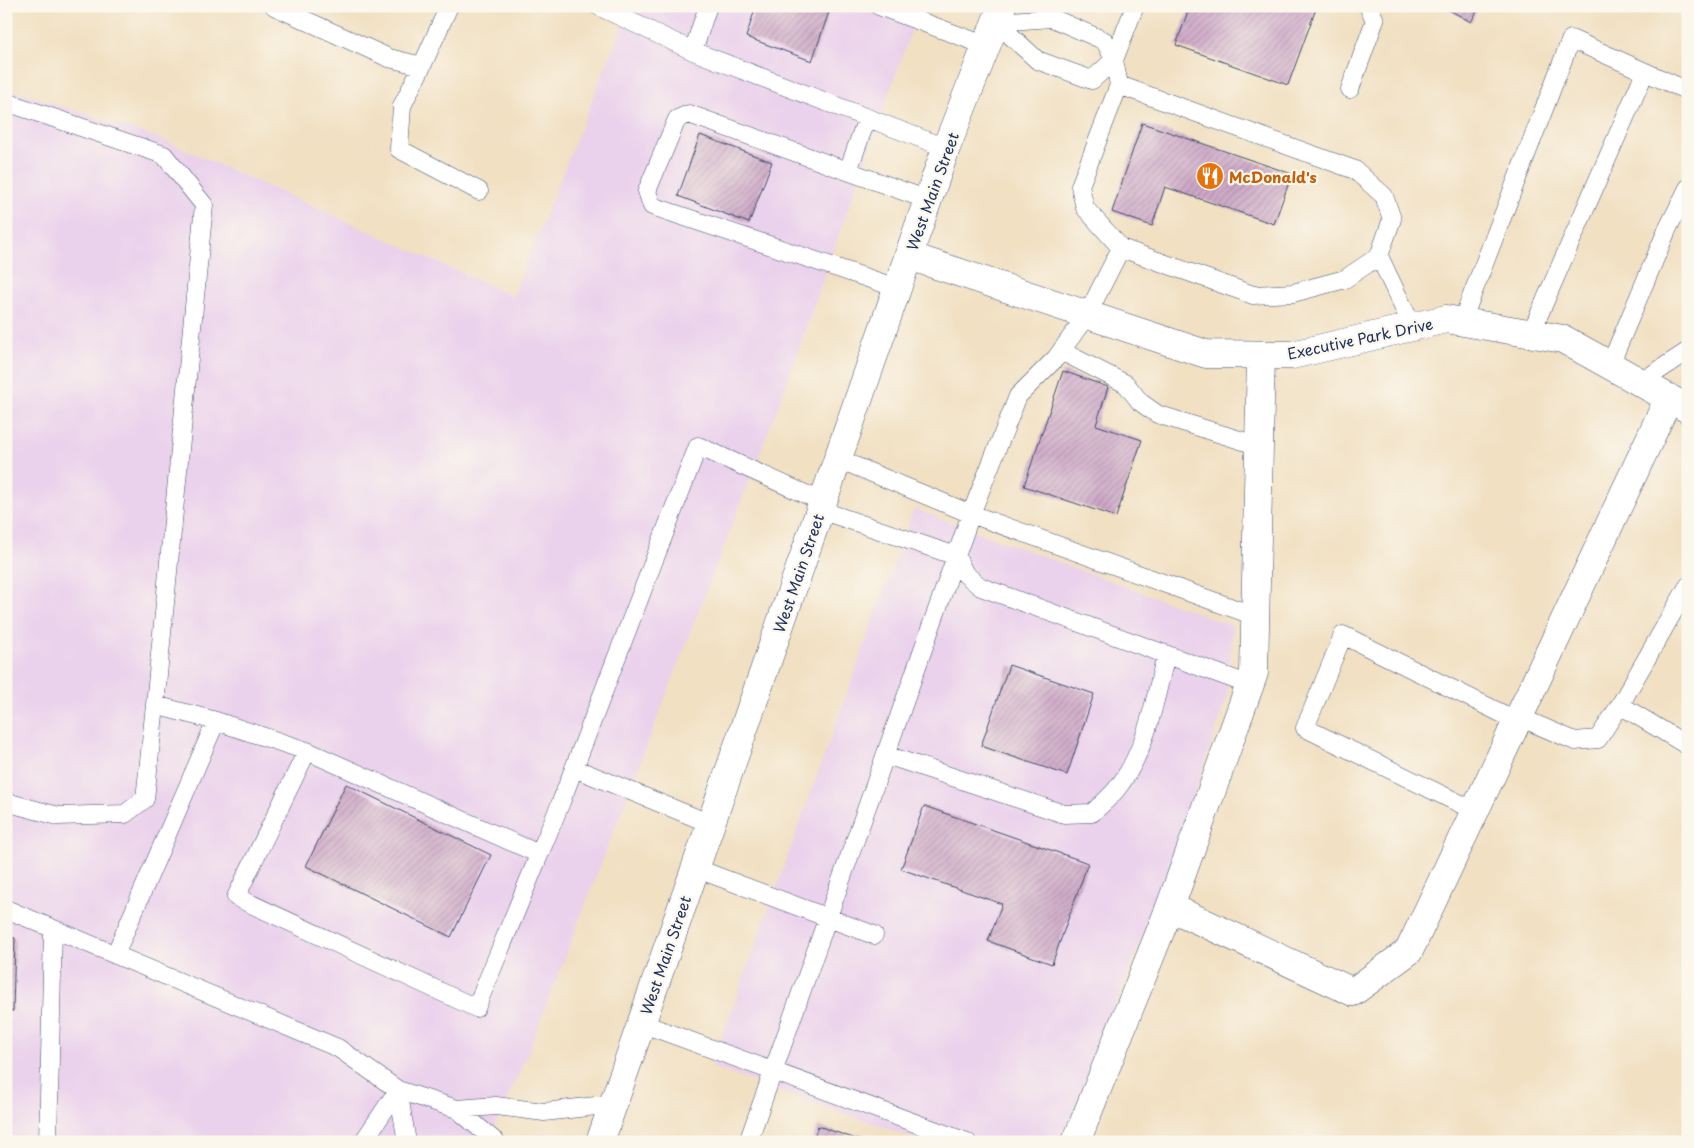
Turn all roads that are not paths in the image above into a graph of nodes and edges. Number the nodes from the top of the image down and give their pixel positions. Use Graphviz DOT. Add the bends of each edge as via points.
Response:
graph roads {
  1 [pos="274,6"];
  2 [pos="449,6"];
  3 [pos="598,6"];
  4 [pos="708,6"];
  5 [pos="879,6"];
  6 [pos="1135,6"];
  7 [pos="1368,6"];
  8 [pos="995,25"];
  9 [pos="693,51"];
  10 [pos="1114,60"];
  11 [pos="422,66"];
  12 [pos="1645,72"];
  13 [pos="1119,85"];
  14 [pos="1350,89"];
  15 [pos="1688,92"];
  16 [pos="6,102"];
  17 [pos="867,118"];
  18 [pos="946,148"];
  19 [pos="848,171"];
  20 [pos="1688,188"];
  21 [pos="479,191"];
  22 [pos="928,200"];
  23 [pos="1121,248"];
  24 [pos="909,256"];
  25 [pos="1379,256"];
  26 [pos="897,288"];
  27 [pos="1087,314"];
  28 [pos="1462,322"];
  29 [pos="1413,328"];
  30 [pos="1531,333"];
  31 [pos="1061,351"];
  32 [pos="1688,351"];
  33 [pos="1261,354"];
  34 [pos="1610,365"];
  35 [pos="1641,382"];
  36 [pos="1678,403"];
  37 [pos="1259,446"];
  38 [pos="838,459"];
  39 [pos="822,506"];
  40 [pos="971,514"];
  41 [pos="956,556"];
  42 [pos="1688,586"];
  43 [pos="1255,616"];
  44 [pos="1166,654"];
  45 [pos="1250,685"];
  46 [pos="155,705"];
  47 [pos="1620,705"];
  48 [pos="1518,719"];
  49 [pos="216,721"];
  50 [pos="1688,746"];
  51 [pos="307,751"];
  52 [pos="886,755"];
  53 [pos="574,768"];
  54 [pos="6,802"];
  55 [pos="1475,810"];
  56 [pos="711,824"];
  57 [pos="539,854"];
  58 [pos="695,868"];
  59 [pos="1170,907"];
  60 [pos="6,909"];
  61 [pos="828,917"];
  62 [pos="53,929"];
  63 [pos="874,935"];
  64 [pos="116,955"];
  65 [pos="641,1023"];
  66 [pos="774,1070"];
  67 [pos="398,1090"];
  68 [pos="613,1104"];
  69 [pos="457,1109"];
  70 [pos="48,1142"];
  71 [pos="363,1142"];
  72 [pos="406,1142"];
  73 [pos="496,1142"];
  74 [pos="600,1142"];
  75 [pos="748,1142"];
  76 [pos="967,1142"];
  77 [pos="1076,1142"];
  1 -- 11 [label="lane" via="389,58"];
  2 -- 11 [label="lane"];
  3 -- 9 [label="lane"];
  4 -- 9 [label="lane"];
  5 -- 8 [label="lane"];
  6 -- 10 [label="lane"];
  7 -- 14 [label="lane" via="1375,20"];
  8 -- 10 [label="lane" via="1052,18 1105,41"];
  8 -- 10 [label="lane" via="1037,60 1092,80"];
  8 -- 18 [label="street, West Main Street"];
  9 -- 17 [label="lane"];
  10 -- 13 [label="lane"];
  11 -- 21 [label="lane" via="402,106 399,149"];
  12 -- 15 [label="lane"];
  12 -- 28 [label="lane" via="1571,39"];
  12 -- 30 [label="lane"];
  13 -- 23 [label="lane" via="1080,186 1085,208"];
  13 -- 25 [label="lane" via="1355,170 1384,196 1392,219"];
  16 -- 46 [label="lane" via="164,155 204,205"];
  17 -- 18 [label="lane"];
  17 -- 19 [label="lane"];
  18 -- 22 [label="street, West Main Street"];
  19 -- 22 [label="lane"];
  19 -- 26 [label="lane" via="689,114 677,119 647,191 652,206"];
  20 -- 34 [label="lane"];
  22 -- 24 [label="street, West Main Street"];
  23 -- 25 [label="lane" via="1253,295 1292,293 1345,279"];
  23 -- 27 [label="lane"];
  24 -- 26 [label="street, West Main Street"];
  24 -- 27 [label="street, Executive Park Drive"];
  25 -- 29 [label="lane"];
  26 -- 38 [label="street, West Main Street"];
  27 -- 31 [label="lane"];
  27 -- 33 [label="street, Executive Park Drive" via="1206,354"];
  28 -- 29 [label="street, Executive Park Drive" via="1446,319"];
  28 -- 30 [label="street, Executive Park Drive"];
  29 -- 33 [label="street, Executive Park Drive" via="1292,355"];
  30 -- 34 [label="street, Executive Park Drive" via="1563,339"];
  31 -- 37 [label="lane" via="1126,384 1140,402 1157,414"];
  31 -- 40 [label="lane" via="1018,396"];
  32 -- 35 [label="lane"];
  33 -- 37 [label="street"];
  34 -- 35 [label="street, Executive Park Drive"];
  35 -- 36 [label="street, Executive Park Drive"];
  36 -- 48 [label="street"];
  37 -- 43 [label="street"];
  38 -- 39 [label="street, West Main Street"];
  38 -- 40 [label="lane"];
  39 -- 41 [label="lane"];
  39 -- 53 [label="lane" via="698,446"];
  39 -- 56 [label="street, West Main Street"];
  40 -- 41 [label="lane"];
  40 -- 43 [label="lane"];
  41 -- 44 [label="lane" via="965,574 981,587"];
  41 -- 52 [label="lane"];
  42 -- 47 [label="lane"];
  43 -- 45 [label="street" via="1254,673"];
  44 -- 45 [label="lane"];
  44 -- 52 [label="lane" via="1153,709 1134,760 1115,791 1092,813 1064,814"];
  45 -- 59 [label="street"];
  46 -- 49 [label="lane"];
  46 -- 54 [label="lane" via="145,799 125,814 58,816"];
  47 -- 48 [label="lane" via="1598,739 1575,741"];
  47 -- 50 [label="lane"];
  48 -- 55 [label="street"];
  48 -- 55 [label="lane" via="1342,635 1305,728"];
  49 -- 51 [label="lane"];
  49 -- 64 [label="lane"];
  51 -- 57 [label="lane"];
  51 -- 57 [label="lane" via="236,897 476,1008"];
  52 -- 61 [label="lane"];
  53 -- 56 [label="lane"];
  53 -- 57 [label="lane"];
  55 -- 59 [label="street" via="1409,951 1352,992"];
  56 -- 58 [label="street, West Main Street"];
  58 -- 61 [label="lane"];
  58 -- 65 [label="street, West Main Street"];
  59 -- 77 [label="street"];
  60 -- 62 [label="lane"];
  61 -- 63 [label="lane"];
  61 -- 66 [label="lane"];
  62 -- 64 [label="lane"];
  62 -- 70 [label="lane"];
  64 -- 67 [label="lane" via="338,1048"];
  65 -- 66 [label="lane"];
  65 -- 68 [label="street, West Main Street"];
  66 -- 75 [label="lane"];
  66 -- 76 [label="lane"];
  67 -- 69 [label="lane"];
  67 -- 71 [label="lane"];
  67 -- 72 [label="lane"];
  68 -- 69 [label="lane" via="544,1112 496,1106"];
  68 -- 74 [label="street, West Main Street"];
  69 -- 73 [label="lane"];
}
